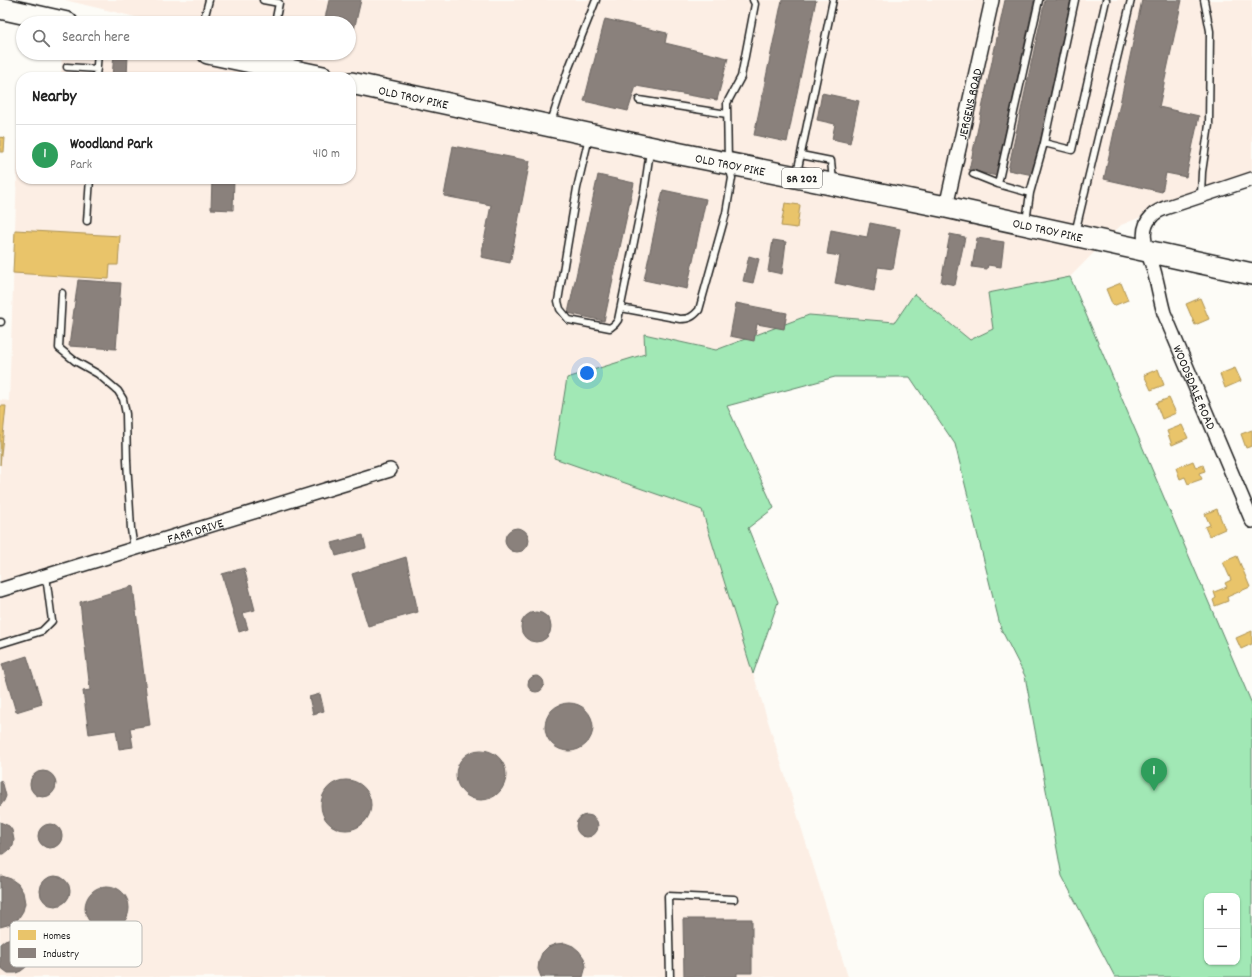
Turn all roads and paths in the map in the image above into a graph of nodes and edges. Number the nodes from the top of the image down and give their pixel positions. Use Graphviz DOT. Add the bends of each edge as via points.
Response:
graph roads {
  1 [pos="208,0"];
  2 [pos="263,0"];
  3 [pos="596,0"];
  4 [pos="753,0"];
  5 [pos="833,0"];
  6 [pos="992,0"];
  7 [pos="1039,0"];
  8 [pos="1075,0"];
  9 [pos="1106,0"];
  10 [pos="1130,0"];
  11 [pos="1204,0"];
  12 [pos="0,8"];
  13 [pos="36,16"];
  14 [pos="205,16"];
  15 [pos="276,16"];
  16 [pos="98,60"];
  17 [pos="255,60"];
  18 [pos="67,67"];
  19 [pos="97,69"];
  20 [pos="97,72"];
  21 [pos="305,72"];
  22 [pos="356,84"];
  23 [pos="639,100"];
  24 [pos="727,114"];
  25 [pos="550,126"];
  26 [pos="590,134"];
  27 [pos="1044,143"];
  28 [pos="650,147"];
  29 [pos="801,155"];
  30 [pos="728,163"];
  31 [pos="973,174"];
  32 [pos="796,177"];
  33 [pos="1252,179"];
  34 [pos="90,184"];
  35 [pos="834,184"];
  36 [pos="998,184"];
  37 [pos="1030,192"];
  38 [pos="1201,195"];
  39 [pos="946,207"];
  40 [pos="88,221"];
  41 [pos="1026,224"];
  42 [pos="1074,234"];
  43 [pos="1147,250"];
  44 [pos="1252,274"];
  45 [pos="62,292"];
  46 [pos="621,308"];
  47 [pos="390,470"];
  48 [pos="1252,521"];
  49 [pos="134,548"];
  50 [pos="46,576"];
  51 [pos="0,590"];
  52 [pos="0,644"];
  53 [pos="734,899"];
  54 [pos="670,977"];
  1 -- 14 [label="lane"];
  2 -- 15 [label="lane" via="279,3"];
  3 -- 25 [label="lane" via="568,70"];
  4 -- 24 [label="lane" via="755,4 741,77 727,103"];
  5 -- 29 [label="lane"];
  6 -- 39 [label="street, JERGENS ROAD"];
  7 -- 36 [label="lane"];
  8 -- 27 [label="lane"];
  9 -- 27 [label="lane" via="1072,150"];
  10 -- 42 [label="lane"];
  11 -- 38 [label="lane" via="1210,31 1209,125"];
  12 -- 13 [label="main road"];
  16 -- 19 [label="lane"];
  17 -- 21 [label="main road"];
  18 -- 19 [label="lane"];
  19 -- 20 [label="lane"];
  22 -- 25 [label="main road, OLD TROY PIKE / SR 202"];
  23 -- 24 [label="lane"];
  24 -- 30 [label="lane"];
  25 -- 26 [label="main road, OLD TROY PIKE / SR 202"];
  26 -- 28 [label="main road, OLD TROY PIKE / SR 202"];
  26 -- 46 [label="lane" via="577,188 558,301 560,309 569,320 610,328 618,320"];
  27 -- 37 [label="lane"];
  28 -- 30 [label="main road, OLD TROY PIKE / SR 202"];
  28 -- 46 [label="lane" via="644,193"];
  29 -- 32 [label="lane"];
  29 -- 35 [label="lane" via="831,161"];
  30 -- 32 [label="main road, OLD TROY PIKE / SR 202"];
  30 -- 46 [label="lane" via="732,178 726,213 699,310 688,319 680,319"];
  31 -- 36 [label="lane"];
  32 -- 35 [label="main road, OLD TROY PIKE / SR 202"];
  33 -- 38 [label="street, WOODSDALE ROAD"];
  34 -- 40 [label="lane"];
  35 -- 39 [label="main road, OLD TROY PIKE / SR 202"];
  36 -- 37 [label="lane"];
  37 -- 41 [label="lane"];
  38 -- 43 [label="street, WOODSDALE ROAD" via="1153,215 1145,229"];
  39 -- 41 [label="main road, OLD TROY PIKE / SR 202"];
  41 -- 42 [label="main road, OLD TROY PIKE / SR 202"];
  42 -- 43 [label="main road, OLD TROY PIKE / SR 202"];
  43 -- 44 [label="main road, OLD TROY PIKE / SR 202"];
  43 -- 48 [label="street, WOODSDALE ROAD" via="1164,313"];
  45 -- 49 [label="lane" via="59,348 98,374 118,391 123,399"];
  47 -- 49 [label="street, FARR DRIVE"];
  49 -- 50 [label="street, FARR DRIVE"];
  50 -- 51 [label="street, FARR DRIVE"];
  50 -- 52 [label="lane" via="52,621 42,631"];
  53 -- 54 [label="lane" via="668,896"];
}
